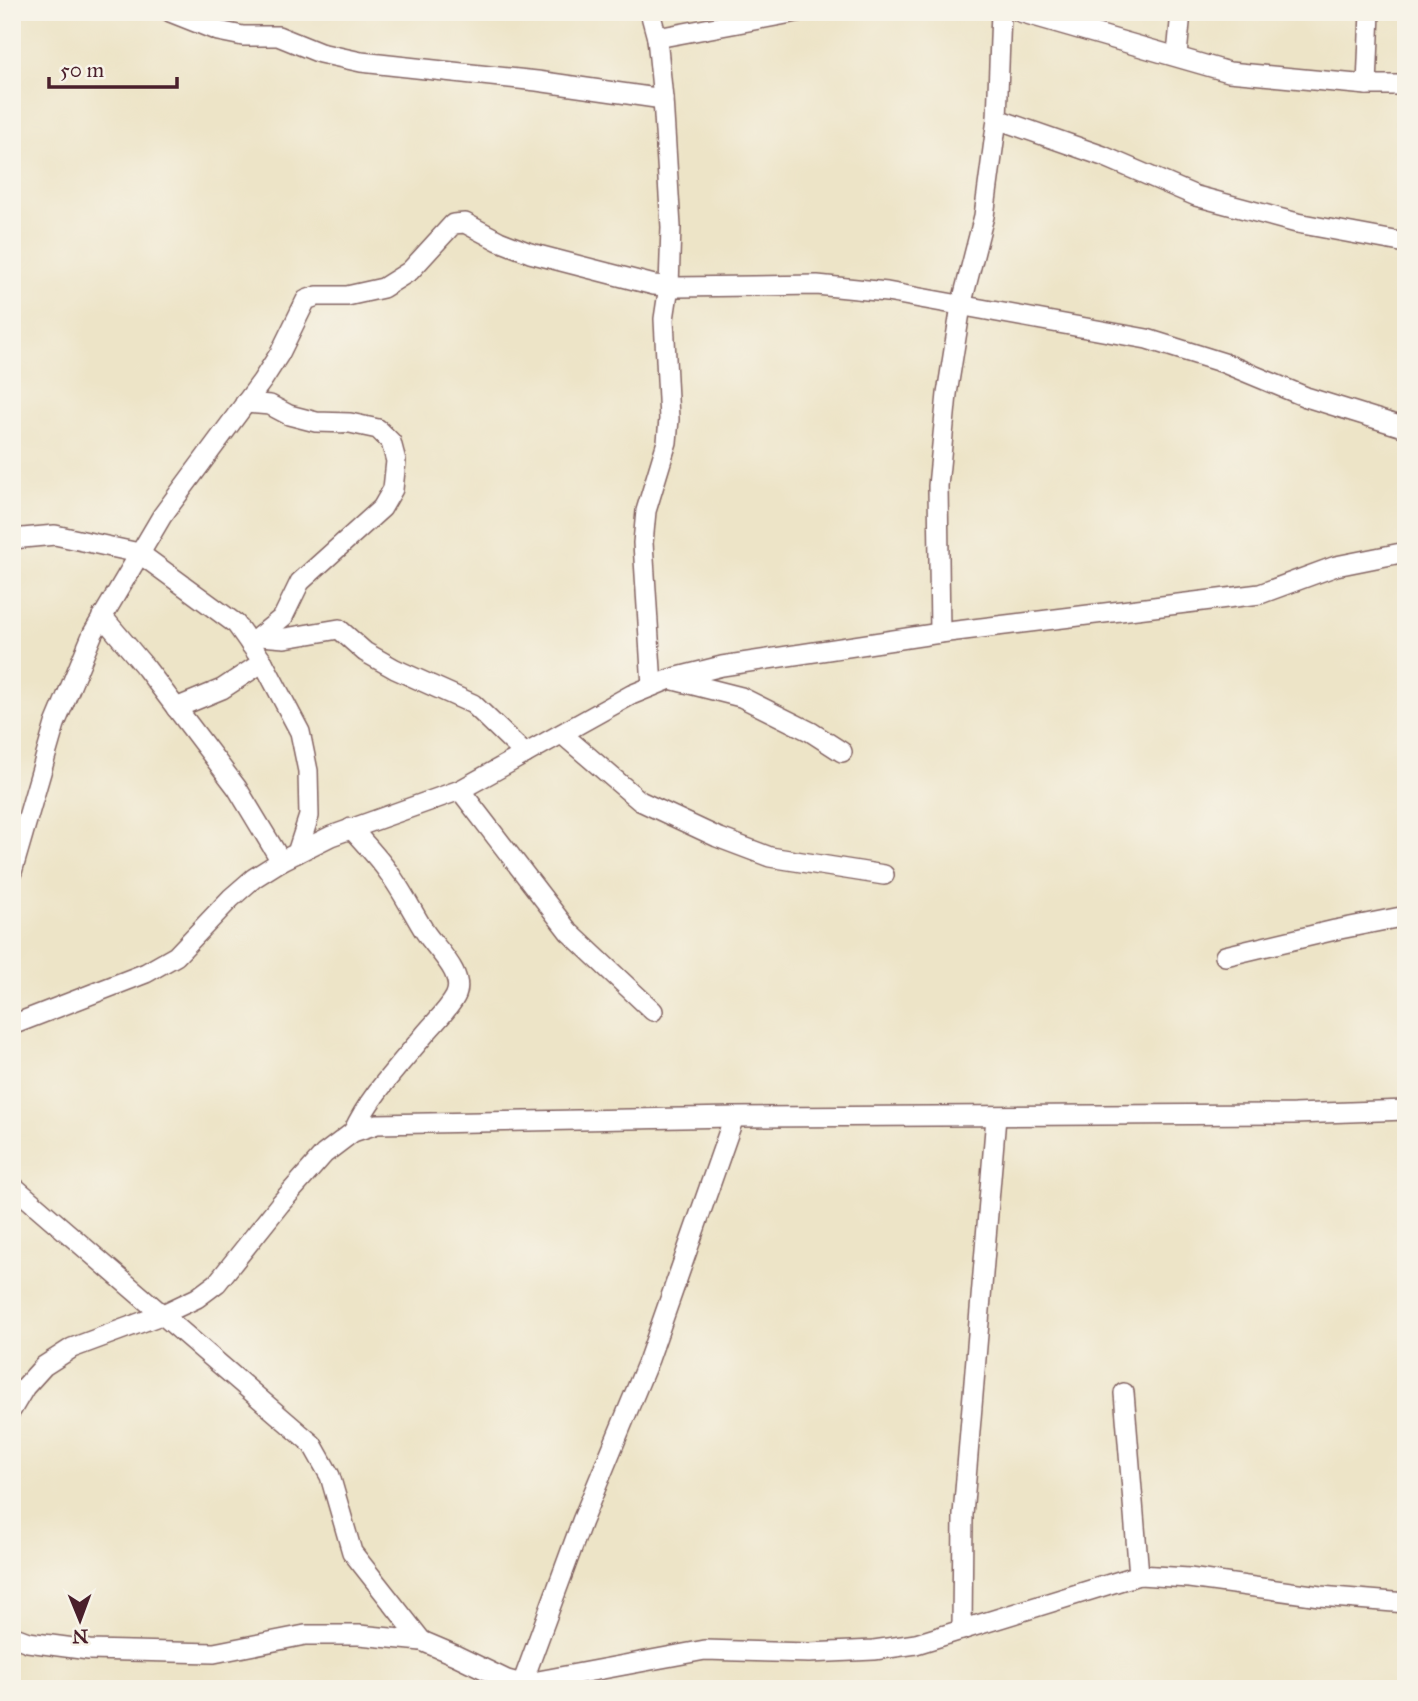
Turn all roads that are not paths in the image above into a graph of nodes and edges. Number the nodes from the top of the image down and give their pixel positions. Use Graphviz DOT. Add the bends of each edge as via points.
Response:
graph roads {
  1 [pos="170,12"];
  2 [pos="650,12"];
  3 [pos="797,12"];
  4 [pos="1001,12"];
  5 [pos="1020,12"];
  6 [pos="1181,12"];
  7 [pos="1370,12"];
  8 [pos="657,38"];
  9 [pos="1177,55"];
  10 [pos="1367,85"];
  11 [pos="1406,85"];
  12 [pos="663,99"];
  13 [pos="997,119"];
  14 [pos="1406,243"];
  15 [pos="669,286"];
  16 [pos="961,306"];
  17 [pos="262,381"];
  18 [pos="246,403"];
  19 [pos="270,405"];
  20 [pos="1406,428"];
  21 [pos="12,539"];
  22 [pos="139,552"];
  23 [pos="1406,552"];
  24 [pos="102,616"];
  25 [pos="940,633"];
  26 [pos="255,640"];
  27 [pos="264,663"];
  28 [pos="661,682"];
  29 [pos="176,708"];
  30 [pos="562,734"];
  31 [pos="842,752"];
  32 [pos="525,754"];
  33 [pos="460,790"];
  34 [pos="309,816"];
  35 [pos="351,828"];
  36 [pos="331,836"];
  37 [pos="289,857"];
  38 [pos="12,872"];
  39 [pos="884,875"];
  40 [pos="1406,916"];
  41 [pos="1225,956"];
  42 [pos="653,1011"];
  43 [pos="13,1024"];
  44 [pos="1406,1110"];
  45 [pos="734,1117"];
  46 [pos="996,1117"];
  47 [pos="353,1132"];
  48 [pos="12,1185"];
  49 [pos="161,1315"];
  50 [pos="1124,1393"];
  51 [pos="12,1409"];
  52 [pos="1139,1575"];
  53 [pos="1406,1603"];
  54 [pos="962,1630"];
  55 [pos="12,1636"];
  56 [pos="422,1641"];
  57 [pos="522,1684"];
  1 -- 12 [label="street" via="218,32 278,36 320,53 361,62"];
  2 -- 8 [label="street"];
  3 -- 8 [label="street"];
  4 -- 13 [label="street"];
  5 -- 9 [label="street"];
  6 -- 9 [label="street"];
  7 -- 10 [label="street"];
  8 -- 12 [label="street"];
  9 -- 10 [label="street" via="1229,72"];
  10 -- 11 [label="street"];
  12 -- 15 [label="street" via="671,227"];
  13 -- 14 [label="street" via="1196,195 1297,223"];
  13 -- 16 [label="street" via="984,216"];
  15 -- 16 [label="street" via="817,285"];
  15 -- 17 [label="street" via="530,253 465,223 453,224 410,271 383,288 306,300"];
  15 -- 28 [label="street" via="664,330 670,419 646,511 643,543"];
  16 -- 20 [label="street" via="1180,348 1306,397"];
  16 -- 25 [label="street" via="938,486"];
  17 -- 18 [label="street"];
  17 -- 19 [label="street"];
  18 -- 19 [label="street"];
  18 -- 22 [label="street"];
  19 -- 26 [label="street" via="316,422 378,429 391,442 396,461 393,489 382,508 300,582 283,617"];
  21 -- 22 [label="street" via="55,535"];
  22 -- 24 [label="street"];
  22 -- 26 [label="street"];
  23 -- 25 [label="street" via="1336,566 1260,594"];
  24 -- 29 [label="street"];
  24 -- 38 [label="street" via="55,724"];
  25 -- 28 [label="street" via="723,666"];
  26 -- 27 [label="street"];
  26 -- 32 [label="street" via="340,629 365,652 395,669 473,704"];
  27 -- 29 [label="street" via="222,689"];
  27 -- 34 [label="street" via="300,732 308,771"];
  28 -- 30 [label="street"];
  28 -- 31 [label="street" via="741,697"];
  29 -- 37 [label="street"];
  30 -- 32 [label="street"];
  30 -- 39 [label="street" via="640,801 717,837 770,858"];
  32 -- 33 [label="street"];
  33 -- 35 [label="street"];
  33 -- 42 [label="street" via="569,932"];
  34 -- 36 [label="street"];
  34 -- 37 [label="street"];
  35 -- 36 [label="street"];
  35 -- 47 [label="street" via="412,907 448,961 458,988 444,1012 371,1099"];
  36 -- 37 [label="street"];
  37 -- 43 [label="street" via="231,898 176,956 146,973"];
  40 -- 41 [label="street"];
  44 -- 46 [label="street"];
  45 -- 46 [label="street"];
  45 -- 47 [label="street" via="377,1124"];
  45 -- 57 [label="street" via="649,1359"];
  46 -- 54 [label="street" via="963,1515"];
  47 -- 49 [label="street" via="324,1154 218,1283"];
  48 -- 49 [label="street"];
  49 -- 51 [label="street" via="72,1348 44,1366"];
  49 -- 56 [label="street" via="312,1444 330,1476 352,1552"];
  50 -- 52 [label="street"];
  52 -- 53 [label="street"];
  52 -- 54 [label="street"];
  54 -- 57 [label="street" via="874,1650 705,1650"];
  55 -- 56 [label="street" via="89,1650 214,1653 305,1635"];
  56 -- 57 [label="street"];
}
